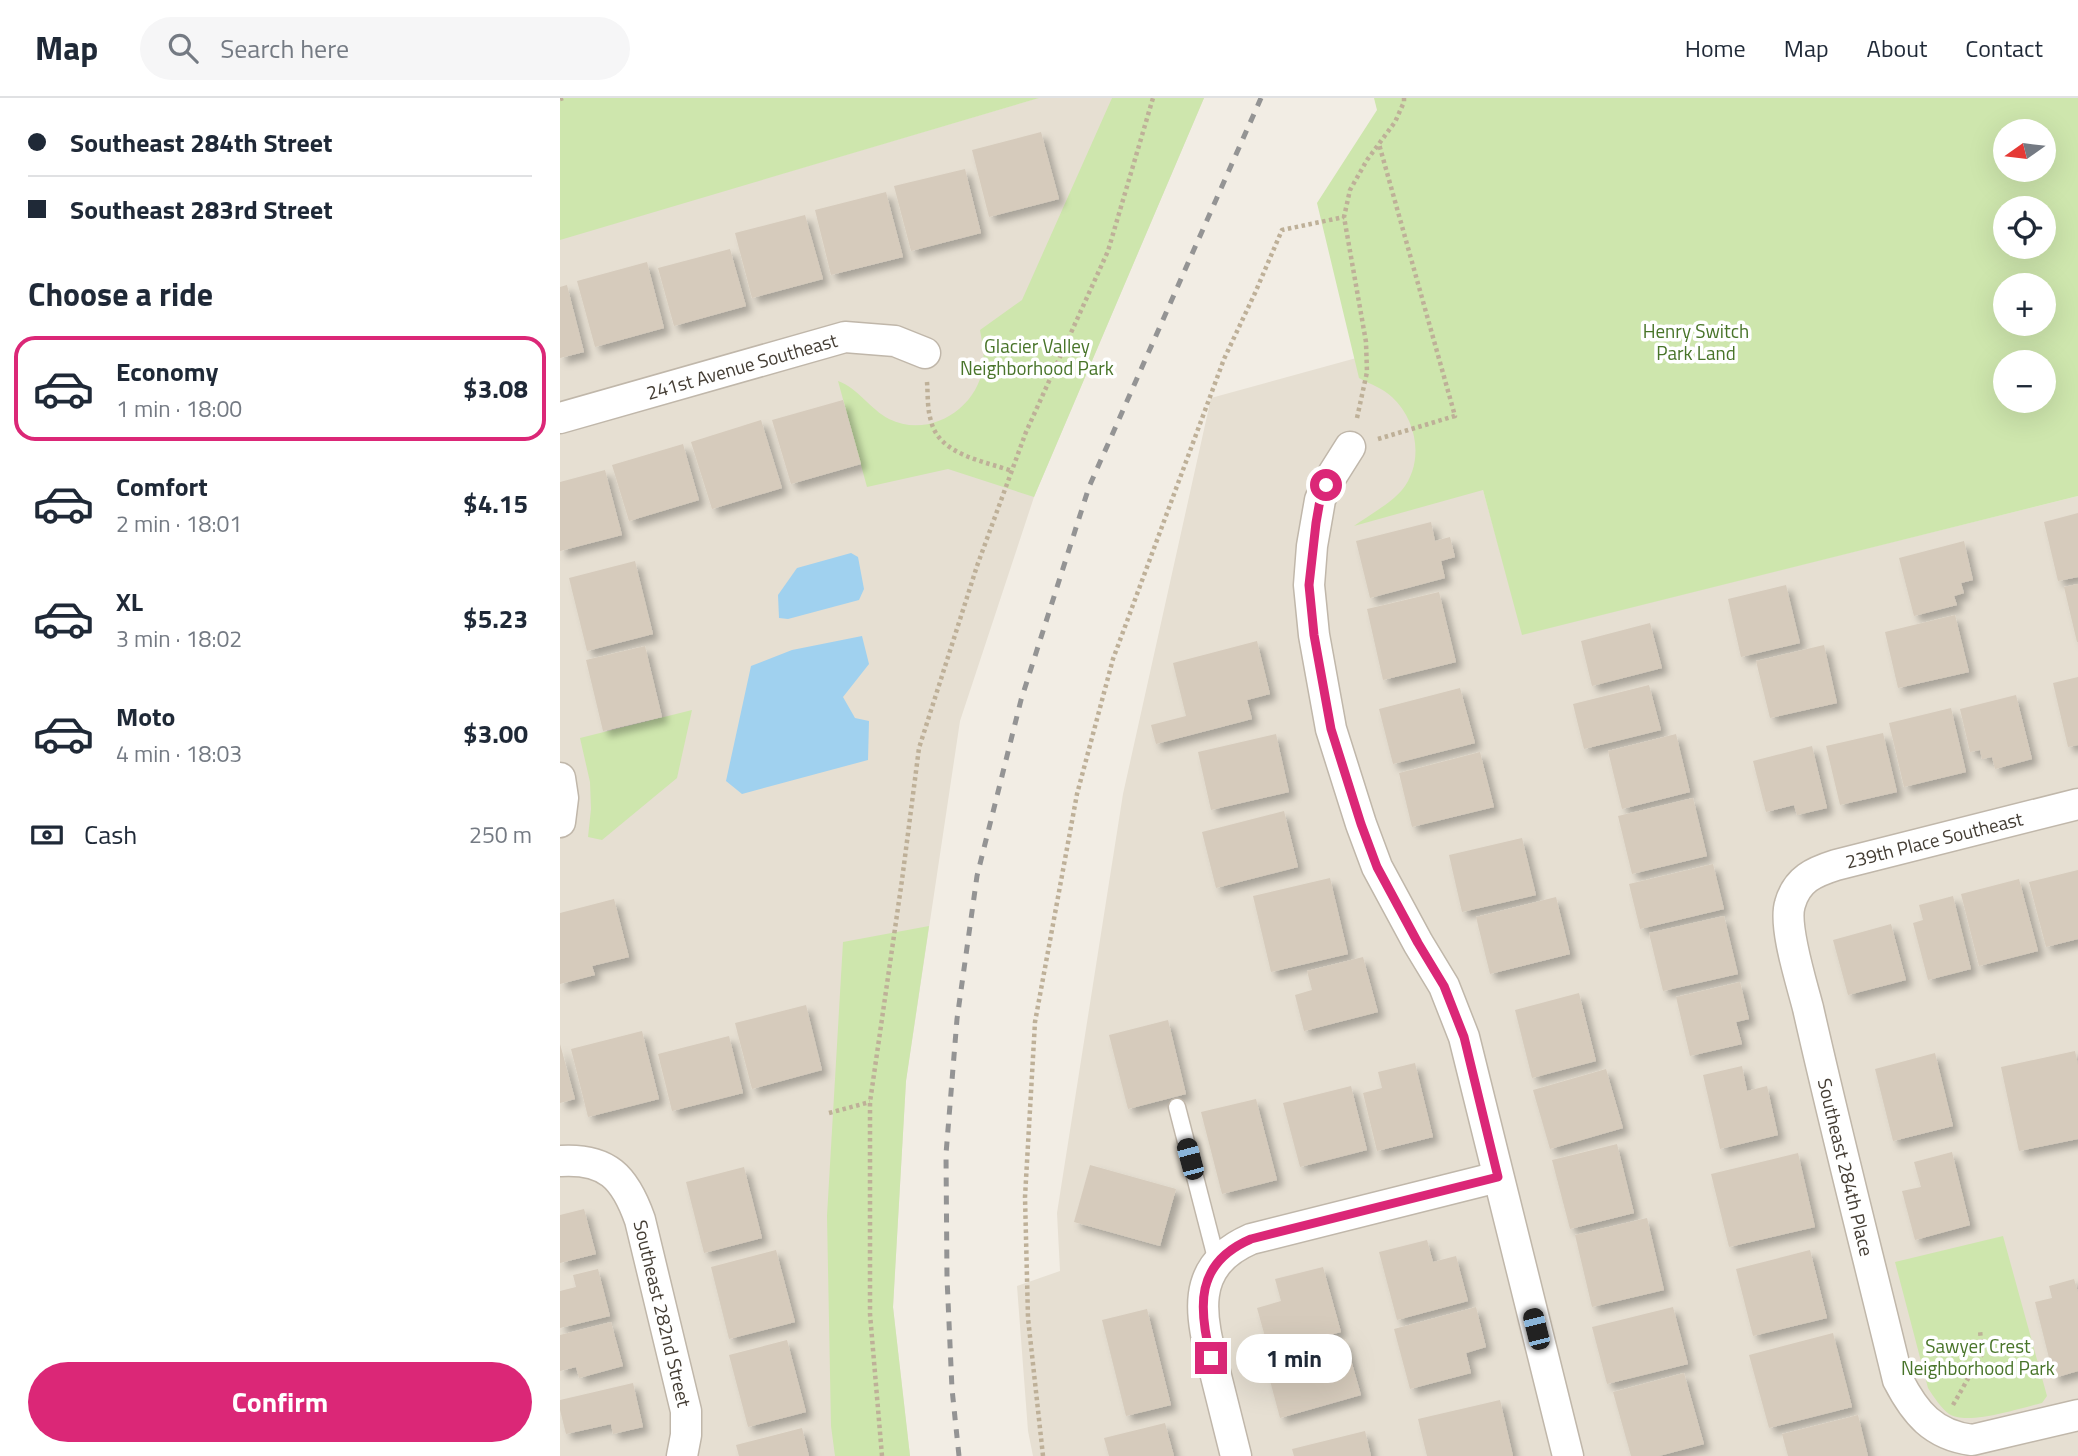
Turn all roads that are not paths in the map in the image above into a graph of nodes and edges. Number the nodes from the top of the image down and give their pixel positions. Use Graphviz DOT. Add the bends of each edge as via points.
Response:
graph roads {
  1 [pos="925,353"];
  2 [pos="560,418"];
  3 [pos="1350,447"];
  4 [pos="560,778"];
  5 [pos="2078,804"];
  6 [pos="560,822"];
  7 [pos="1797,888"];
  8 [pos="1177,1107"];
  9 [pos="560,1161"];
  10 [pos="1498,1177"];
  11 [pos="1217,1262"];
  12 [pos="2078,1415"];
  13 [pos="682,1456"];
  14 [pos="1237,1456"];
  15 [pos="1568,1456"];
  1 -- 2 [label="street, 241st Avenue Southeast" via="895,341 845,337"];
  3 -- 10 [label="street" via="1320,500 1309,585 1331,729 1377,867 1444,986 1464,1037"];
  4 -- 6 [label="street"];
  5 -- 7 [label="street, 239th Place Southeast" via="1836,865 1813,872"];
  7 -- 12 [label="street, Southeast 284th Place" via="1789,906 1790,929 1898,1380 1908,1399 1922,1418 1940,1430 1972,1440"];
  8 -- 11 [label="lane"];
  9 -- 13 [label="street, Southeast 282nd Street" via="590,1162 605,1168 632,1197 686,1411"];
  10 -- 11 [label="street" via="1251,1239"];
  10 -- 15 [label="street"];
  11 -- 14 [label="street" via="1205,1286 1203,1320"];
}
